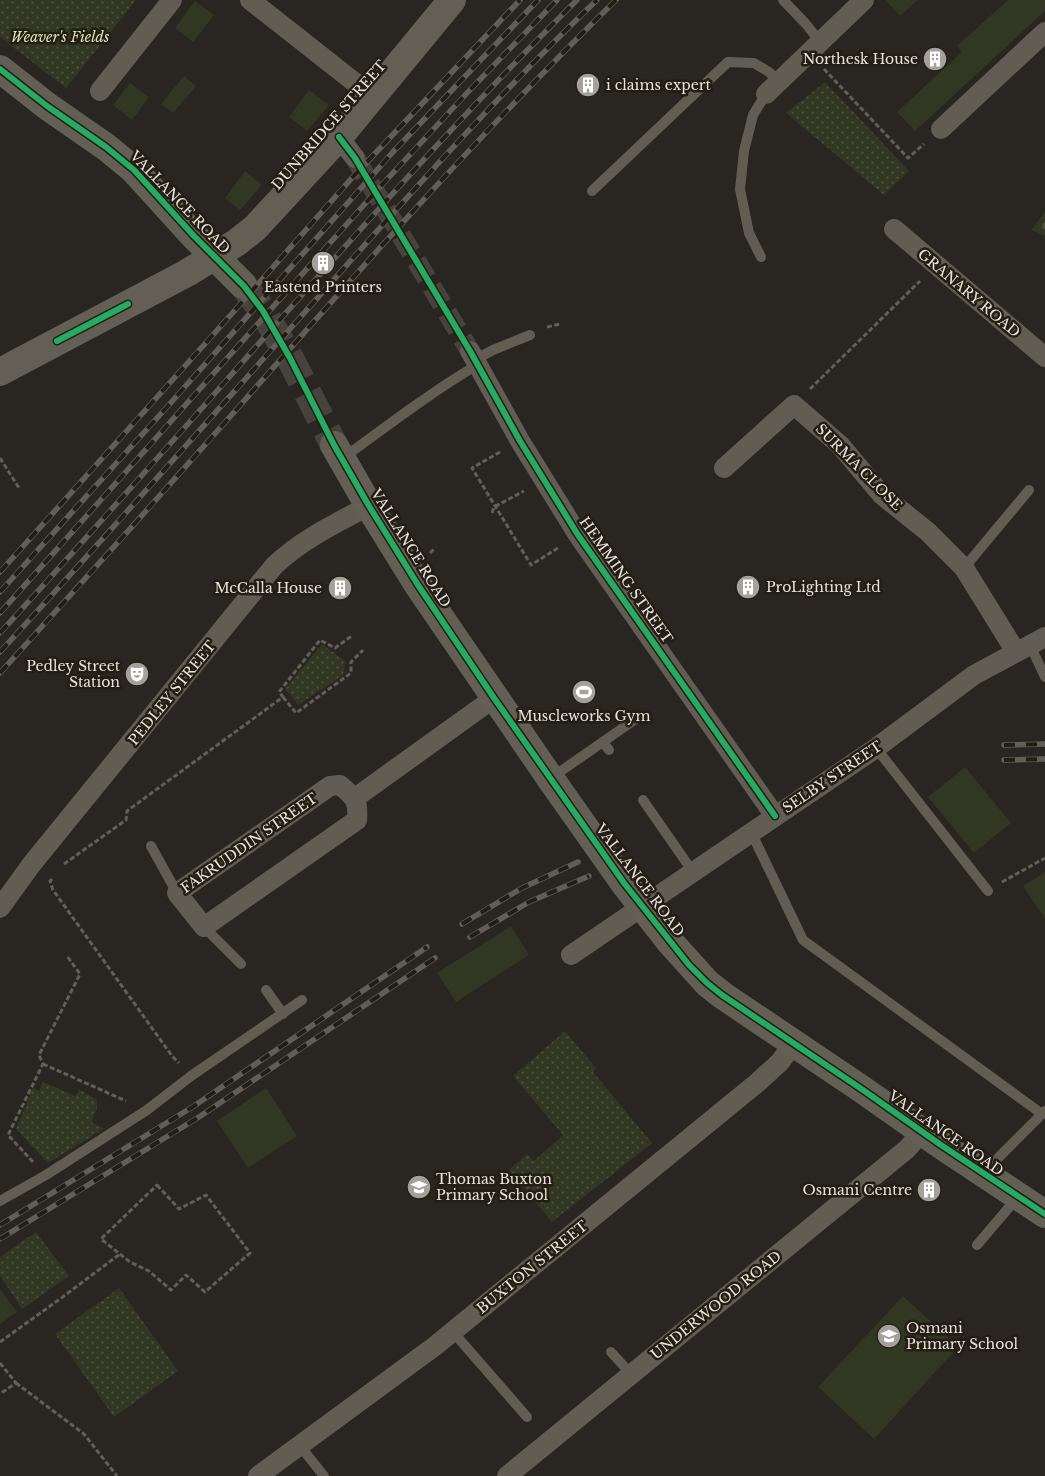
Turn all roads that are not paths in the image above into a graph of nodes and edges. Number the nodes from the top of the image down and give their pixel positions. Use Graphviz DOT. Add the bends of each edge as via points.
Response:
graph roads {
  1 [pos="172,0"];
  2 [pos="250,0"];
  3 [pos="452,0"];
  4 [pos="783,0"];
  5 [pos="864,0"];
  6 [pos="1045,32"];
  7 [pos="814,47"];
  8 [pos="0,69"];
  9 [pos="773,88"];
  10 [pos="100,92"];
  11 [pos="372,96"];
  12 [pos="941,129"];
  13 [pos="592,190"];
  14 [pos="894,229"];
  15 [pos="215,256"];
  16 [pos="761,257"];
  17 [pos="243,285"];
  18 [pos="530,335"];
  19 [pos="1045,357"];
  20 [pos="474,359"];
  21 [pos="0,372"];
  22 [pos="338,452"];
  23 [pos="724,468"];
  24 [pos="1029,490"];
  25 [pos="369,506"];
  26 [pos="964,568"];
  27 [pos="1030,645"];
  28 [pos="1045,678"];
  29 [pos="494,698"];
  30 [pos="640,716"];
  31 [pos="876,748"];
  32 [pos="550,778"];
  33 [pos="355,798"];
  34 [pos="643,800"];
  35 [pos="775,816"];
  36 [pos="750,832"];
  37 [pos="151,846"];
  38 [pos="693,872"];
  39 [pos="988,892"];
  40 [pos="177,893"];
  41 [pos="642,906"];
  42 [pos="0,908"];
  43 [pos="204,927"];
  44 [pos="572,955"];
  45 [pos="241,964"];
  46 [pos="266,990"];
  47 [pos="302,1000"];
  48 [pos="283,1014"];
  49 [pos="794,1043"];
  50 [pos="1044,1112"];
  51 [pos="922,1132"];
  52 [pos="986,1175"];
  53 [pos="1018,1197"];
  54 [pos="0,1201"];
  55 [pos="1045,1214"];
  56 [pos="978,1245"];
  57 [pos="453,1332"];
  58 [pos="612,1352"];
  59 [pos="631,1374"];
  60 [pos="527,1417"];
  61 [pos="300,1446"];
  62 [pos="258,1476"];
  63 [pos="324,1476"];
  64 [pos="507,1476"];
  1 -- 10 [label="street"];
  2 -- 11 [label="street"];
  3 -- 11 [label="main road, DUNBRIDGE STREET"];
  4 -- 7 [label="lane" via="806,24"];
  5 -- 7 [label="street"];
  6 -- 12 [label="street"];
  7 -- 9 [label="street"];
  8 -- 15 [label="main road, VALLANCE ROAD" via="134,170"];
  9 -- 13 [label="lane" via="769,72 754,63 728,62"];
  9 -- 16 [label="lane" via="753,115 744,150 740,189 749,233"];
  11 -- 15 [label="main road, DUNBRIDGE STREET" via="347,148 255,228"];
  14 -- 19 [label="street, GRANARY ROAD"];
  15 -- 17 [label="main road, VALLANCE ROAD"];
  15 -- 21 [label="main road, DUNBRIDGE STREET"];
  18 -- 20 [label="lane"];
  20 -- 22 [label="lane" via="430,394"];
  20 -- 35 [label="street, HEMMING STREET" via="578,536"];
  22 -- 25 [label="main road, VALLANCE ROAD"];
  23 -- 26 [label="street, SURMA CLOSE" via="794,405 840,445 882,495 928,532"];
  24 -- 26 [label="lane"];
  25 -- 29 [label="main road, VALLANCE ROAD"];
  25 -- 42 [label="street, PEDLEY STREET" via="291,551 274,566 31,865"];
  26 -- 27 [label="street, SURMA CLOSE"];
  27 -- 28 [label="lane"];
  27 -- 31 [label="street, SELBY STREET" via="974,675"];
  29 -- 32 [label="main road, VALLANCE ROAD"];
  29 -- 33 [label="street"];
  30 -- 32 [label="lane" via="606,746"];
  31 -- 35 [label="street, SELBY STREET"];
  31 -- 39 [label="lane"];
  32 -- 41 [label="main road, VALLANCE ROAD"];
  33 -- 40 [label="street, FAKRUDDIN STREET" via="340,785 330,786"];
  33 -- 43 [label="street" via="357,820"];
  34 -- 38 [label="lane"];
  35 -- 36 [label="street, SELBY STREET"];
  36 -- 38 [label="street, SELBY STREET"];
  36 -- 50 [label="lane" via="803,940"];
  37 -- 40 [label="lane"];
  38 -- 41 [label="street, SELBY STREET"];
  40 -- 43 [label="street, FAKRUDDIN STREET"];
  41 -- 44 [label="street, SELBY STREET"];
  41 -- 49 [label="main road, VALLANCE ROAD" via="707,983"];
  43 -- 45 [label="lane"];
  46 -- 48 [label="lane"];
  47 -- 48 [label="lane"];
  48 -- 54 [label="lane" via="147,1110"];
  49 -- 51 [label="main road, VALLANCE ROAD"];
  49 -- 57 [label="street, BUXTON STREET" via="780,1062 757,1083"];
  50 -- 52 [label="lane"];
  51 -- 52 [label="main road, VALLANCE ROAD"];
  51 -- 59 [label="street, UNDERWOOD ROAD" via="900,1155"];
  52 -- 53 [label="main road, VALLANCE ROAD"];
  53 -- 55 [label="main road, VALLANCE ROAD"];
  53 -- 56 [label="lane"];
  57 -- 60 [label="lane"];
  57 -- 61 [label="street, BUXTON STREET"];
  58 -- 59 [label="lane"];
  59 -- 64 [label="street, UNDERWOOD ROAD"];
  61 -- 62 [label="street, BUXTON STREET"];
  61 -- 63 [label="lane"];
}
